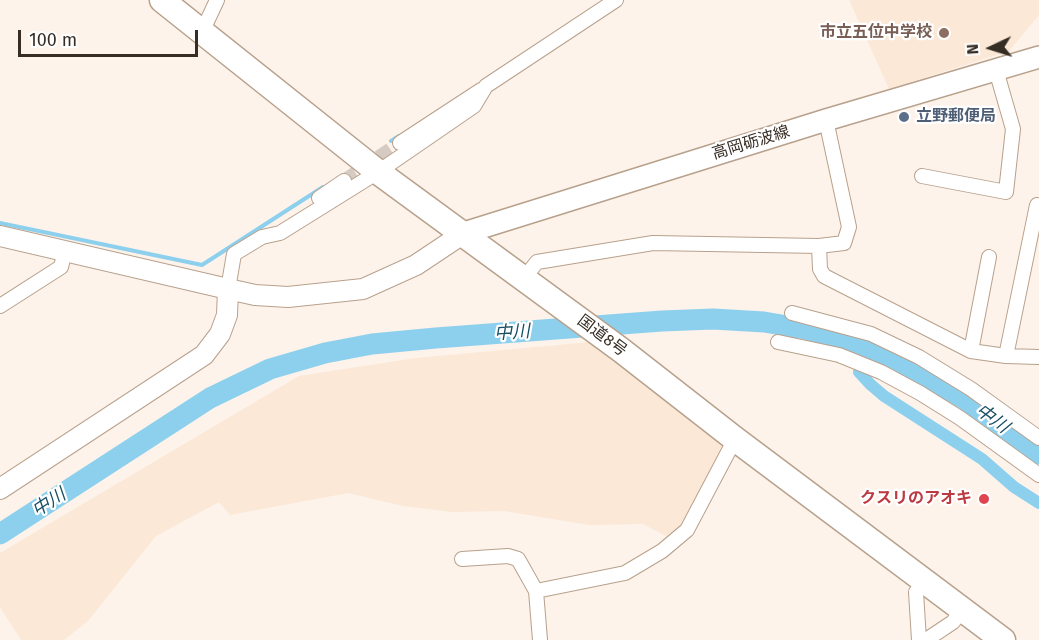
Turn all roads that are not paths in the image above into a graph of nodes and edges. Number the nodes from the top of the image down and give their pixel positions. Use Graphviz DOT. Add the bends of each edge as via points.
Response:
graph roads {
  1 [pos="162,0"];
  2 [pos="169,0"];
  3 [pos="217,0"];
  4 [pos="616,0"];
  5 [pos="202,32"];
  6 [pos="1039,57"];
  7 [pos="996,70"];
  8 [pos="486,86"];
  9 [pos="826,120"];
  10 [pos="400,143"];
  11 [pos="378,172"];
  12 [pos="922,176"];
  13 [pos="344,181"];
  14 [pos="1037,205"];
  15 [pos="464,233"];
  16 [pos="0,236"];
  17 [pos="262,237"];
  18 [pos="819,246"];
  19 [pos="64,251"];
  20 [pos="990,257"];
  21 [pos="1032,266"];
  22 [pos="524,278"];
  23 [pos="228,289"];
  24 [pos="0,306"];
  25 [pos="792,313"];
  26 [pos="778,342"];
  27 [pos="971,351"];
  28 [pos="1006,356"];
  29 [pos="1039,357"];
  30 [pos="1039,438"];
  31 [pos="735,439"];
  32 [pos="1039,475"];
  33 [pos="0,489"];
  34 [pos="462,559"];
  35 [pos="924,581"];
  36 [pos="536,591"];
  37 [pos="962,610"];
  38 [pos="540,640"];
  39 [pos="919,640"];
  40 [pos="926,640"];
  41 [pos="1003,640"];
  1 -- 5 [label="highway, 国道8号"];
  2 -- 5 [label="highway, 国道8号"];
  3 -- 5 [label="street"];
  4 -- 8 [label="street"];
  5 -- 11 [label="highway, 国道8号"];
  6 -- 7 [label="main road, 高岡砺波線"];
  7 -- 9 [label="main road, 高岡砺波線"];
  7 -- 12 [label="street" via="1013,129 1006,192"];
  8 -- 10 [label="street"];
  8 -- 11 [label="street" via="474,106"];
  9 -- 15 [label="main road, 高岡砺波線"];
  9 -- 18 [label="street" via="849,227 844,243"];
  11 -- 15 [label="highway, 国道8号"];
  11 -- 17 [label="street" via="280,233"];
  13 -- 17 [label="street"];
  14 -- 21 [label="street"];
  15 -- 22 [label="highway, 国道8号"];
  15 -- 23 [label="street" via="416,265 363,289 288,297"];
  16 -- 19 [label="street"];
  17 -- 23 [label="street" via="234,254"];
  18 -- 22 [label="street" via="653,243 537,262"];
  18 -- 27 [label="street" via="824,276"];
  19 -- 23 [label="street"];
  19 -- 24 [label="street" via="61,267"];
  20 -- 27 [label="street"];
  21 -- 28 [label="street"];
  22 -- 31 [label="highway, 国道8号"];
  23 -- 33 [label="street" via="227,315 220,334 204,356"];
  25 -- 30 [label="street" via="871,334 919,357 971,388"];
  26 -- 32 [label="street" via="840,356 880,372 960,418"];
  27 -- 28 [label="street"];
  28 -- 29 [label="street"];
  31 -- 35 [label="highway, 国道8号"];
  31 -- 36 [label="street" via="687,530 662,551 625,573"];
  34 -- 36 [label="street" via="518,559"];
  35 -- 37 [label="highway, 国道8号"];
  35 -- 39 [label="street" via="916,592"];
  36 -- 38 [label="street"];
  37 -- 40 [label="street" via="953,622"];
  37 -- 41 [label="highway, 国道8号"];
}
